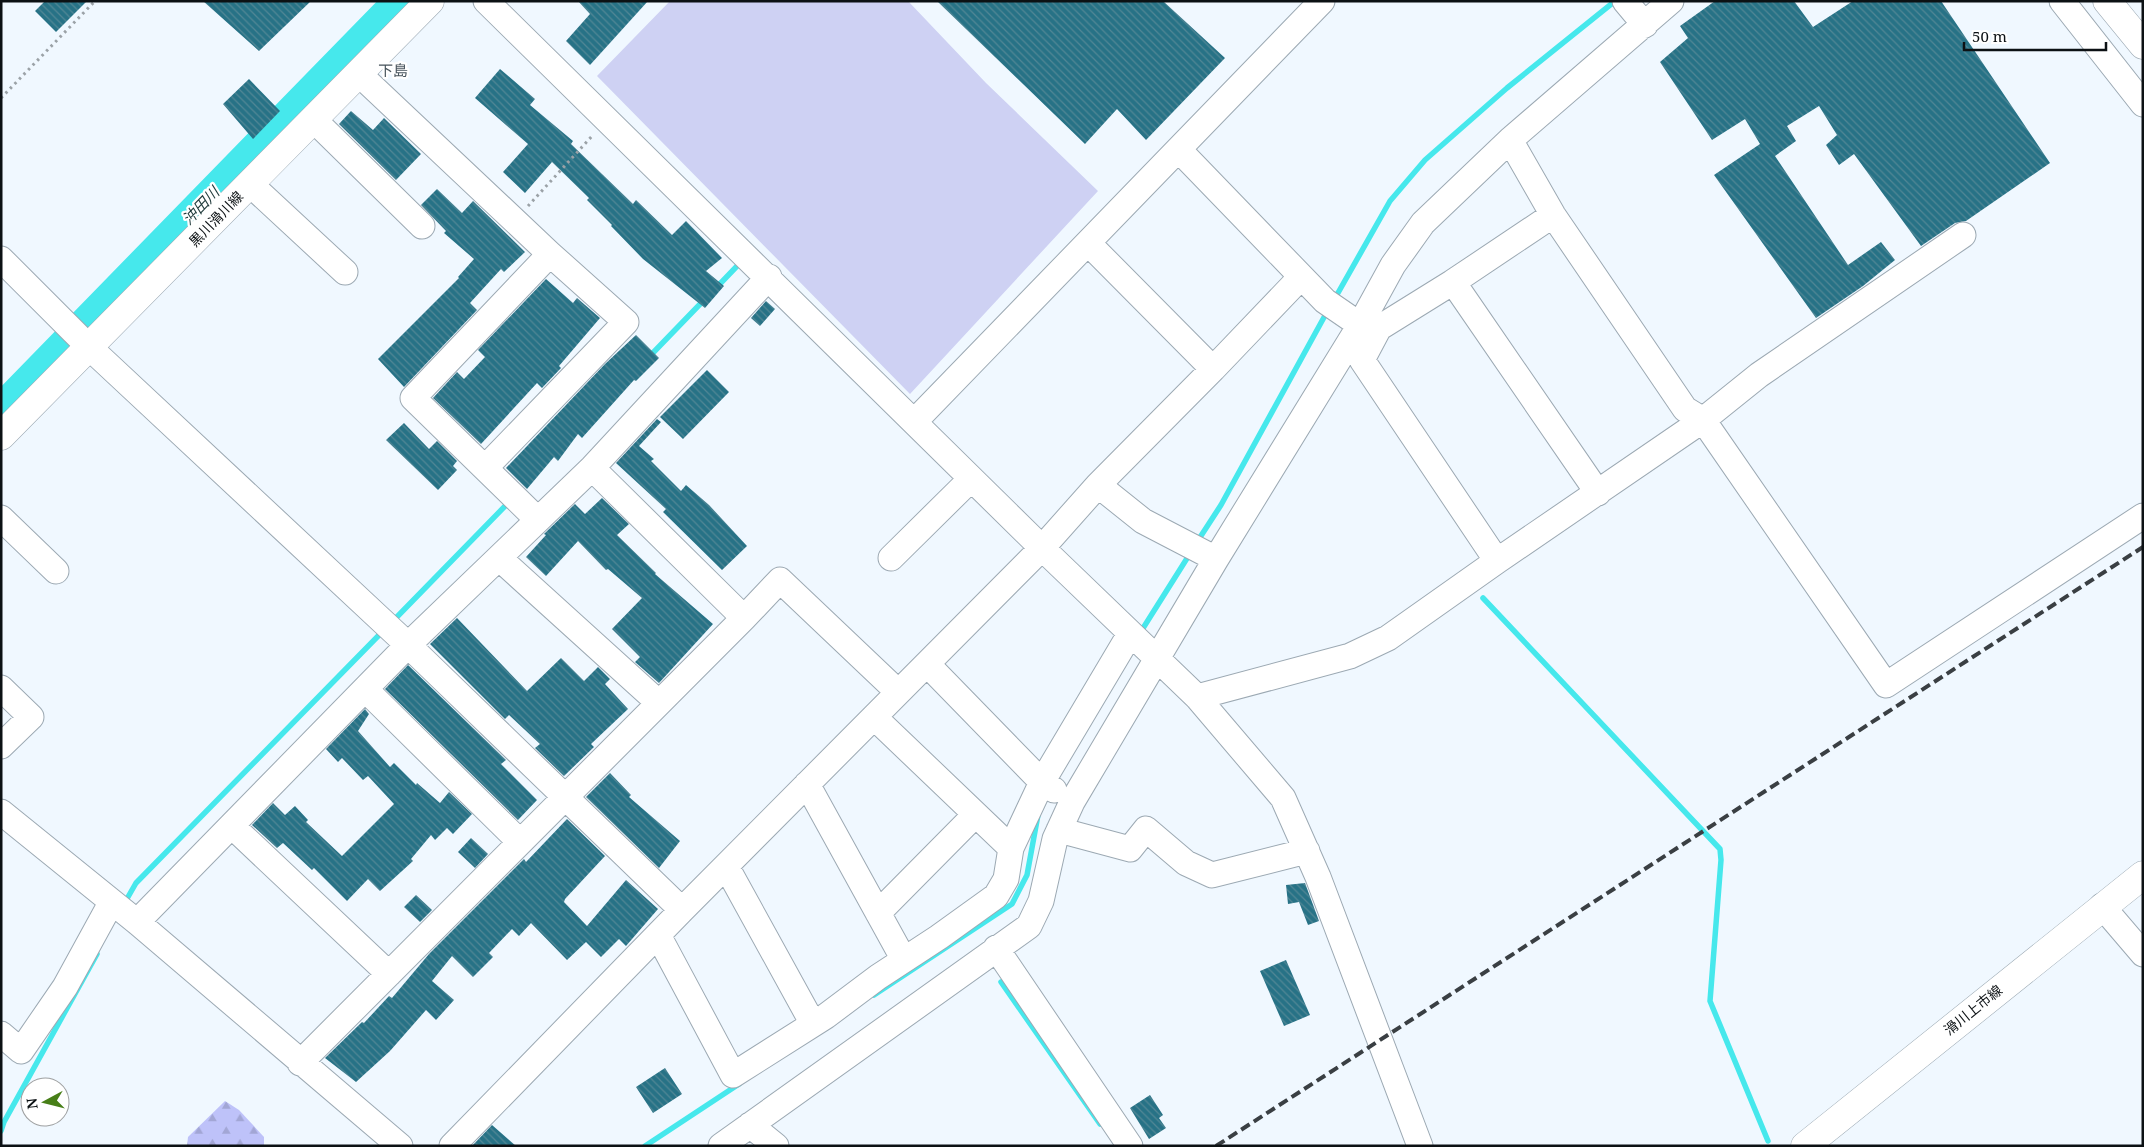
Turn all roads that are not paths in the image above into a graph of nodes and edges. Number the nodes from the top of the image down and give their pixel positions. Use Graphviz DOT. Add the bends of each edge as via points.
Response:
graph roads {
  1 [pos="430,1"];
  2 [pos="486,1"];
  3 [pos="1322,1"];
  4 [pos="1625,1"];
  5 [pos="1671,1"];
  6 [pos="2062,1"];
  7 [pos="2106,1"];
  8 [pos="1645,25"];
  9 [pos="2143,45"];
  10 [pos="359,74"];
  11 [pos="2143,104"];
  12 [pos="314,120"];
  13 [pos="1510,140"];
  14 [pos="1179,150"];
  15 [pos="250,184"];
  16 [pos="1553,216"];
  17 [pos="422,226"];
  18 [pos="1963,235"];
  19 [pos="1088,243"];
  20 [pos="550,254"];
  21 [pos="1,259"];
  22 [pos="345,272"];
  23 [pos="769,277"];
  24 [pos="1301,277"];
  25 [pos="1453,282"];
  26 [pos="1360,325"];
  27 [pos="90,348"];
  28 [pos="1213,369"];
  29 [pos="1703,420"];
  30 [pos="914,422"];
  31 [pos="1,436"];
  32 [pos="485,468"];
  33 [pos="592,468"];
  34 [pos="971,479"];
  35 [pos="1098,485"];
  36 [pos="1598,493"];
  37 [pos="2143,516"];
  38 [pos="1,518"];
  39 [pos="538,520"];
  40 [pos="1042,548"];
  41 [pos="499,558"];
  42 [pos="891,558"];
  43 [pos="1216,559"];
  44 [pos="1497,561"];
  45 [pos="56,570"];
  46 [pos="744,618"];
  47 [pos="1130,634"];
  48 [pos="408,645"];
  49 [pos="1156,658"];
  50 [pos="927,664"];
  51 [pos="1,688"];
  52 [pos="365,689"];
  53 [pos="898,692"];
  54 [pos="1197,697"];
  55 [pos="659,703"];
  56 [pos="874,717"];
  57 [pos="1,746"];
  58 [pos="1042,782"];
  59 [pos="807,784"];
  60 [pos="564,798"];
  61 [pos="1072,802"];
  62 [pos="1,812"];
  63 [pos="975,815"];
  64 [pos="232,826"];
  65 [pos="1059,830"];
  66 [pos="520,842"];
  67 [pos="1011,848"];
  68 [pos="1307,851"];
  69 [pos="726,866"];
  70 [pos="2143,875"];
  71 [pos="111,903"];
  72 [pos="2102,906"];
  73 [pos="682,910"];
  74 [pos="878,913"];
  75 [pos="137,922"];
  76 [pos="658,935"];
  77 [pos="996,948"];
  78 [pos="2143,954"];
  79 [pos="904,960"];
  80 [pos="388,974"];
  81 [pos="814,1024"];
  82 [pos="1,1034"];
  83 [pos="300,1063"];
  84 [pos="750,1125"];
  85 [pos="400,1146"];
  86 [pos="452,1146"];
  87 [pos="721,1146"];
  88 [pos="776,1146"];
  89 [pos="1130,1146"];
  90 [pos="1420,1146"];
  91 [pos="1805,1146"];
  1 -- 10 [label="main road, 黒川滑川線"];
  2 -- 23 [label="street"];
  3 -- 14 [label="street"];
  4 -- 8 [label="street"];
  5 -- 8 [label="street"];
  6 -- 11 [label="street"];
  7 -- 9 [label="main road"];
  8 -- 13 [label="street"];
  10 -- 12 [label="main road, 黒川滑川線"];
  10 -- 20 [label="street"];
  12 -- 15 [label="main road, 黒川滑川線"];
  12 -- 17 [label="street"];
  13 -- 16 [label="street"];
  13 -- 26 [label="street" via="1423,223 1393,265"];
  14 -- 19 [label="street"];
  14 -- 24 [label="street"];
  15 -- 22 [label="street"];
  15 -- 27 [label="main road, 黒川滑川線"];
  16 -- 25 [label="street"];
  16 -- 29 [label="street" via="1685,408"];
  18 -- 29 [label="street" via="1759,375"];
  19 -- 28 [label="street"];
  19 -- 30 [label="street"];
  20 -- 32 [label="street" via="413,398"];
  20 -- 32 [label="street" via="626,322"];
  21 -- 27 [label="street"];
  23 -- 30 [label="street"];
  23 -- 33 [label="street"];
  24 -- 26 [label="street" via="1325,302"];
  24 -- 28 [label="street"];
  25 -- 36 [label="street"];
  25 -- 44 [label="street" via="1380,328 1362,360"];
  26 -- 43 [label="street"];
  27 -- 31 [label="main road, 黒川滑川線"];
  27 -- 48 [label="street"];
  28 -- 35 [label="street"];
  29 -- 36 [label="street"];
  29 -- 37 [label="street" via="1886,685"];
  30 -- 34 [label="street"];
  32 -- 39 [label="street"];
  33 -- 39 [label="street"];
  33 -- 46 [label="street"];
  34 -- 40 [label="street"];
  34 -- 42 [label="street"];
  35 -- 40 [label="street"];
  35 -- 43 [label="street" via="1143,521"];
  36 -- 44 [label="street"];
  38 -- 45 [label="street"];
  39 -- 41 [label="street"];
  40 -- 47 [label="street"];
  40 -- 50 [label="street"];
  41 -- 48 [label="street"];
  41 -- 55 [label="street"];
  43 -- 49 [label="street"];
  44 -- 54 [label="street" via="1388,638 1350,656"];
  46 -- 53 [label="street" via="780,580"];
  46 -- 55 [label="street"];
  47 -- 49 [label="street"];
  47 -- 58 [label="street"];
  48 -- 52 [label="street"];
  48 -- 60 [label="street"];
  49 -- 54 [label="street"];
  49 -- 61 [label="street"];
  50 -- 53 [label="street"];
  50 -- 58 [label="street"];
  51 -- 57 [label="street" via="31,717"];
  52 -- 64 [label="street"];
  52 -- 66 [label="street"];
  53 -- 56 [label="street"];
  54 -- 68 [label="street" via="1283,798"];
  55 -- 60 [label="street"];
  56 -- 59 [label="street"];
  56 -- 63 [label="street"];
  58 -- 61 [label="street"];
  58 -- 67 [label="street"];
  59 -- 69 [label="street"];
  59 -- 74 [label="street"];
  60 -- 66 [label="street"];
  60 -- 73 [label="street"];
  61 -- 65 [label="street"];
  62 -- 71 [label="street"];
  63 -- 67 [label="street"];
  63 -- 74 [label="street"];
  64 -- 75 [label="street"];
  64 -- 80 [label="street"];
  65 -- 68 [label="street" via="1130,848 1146,829 1186,863 1212,875"];
  65 -- 77 [label="street" via="1041,901 1029,926"];
  66 -- 80 [label="street"];
  67 -- 79 [label="street" via="1006,879 996,896"];
  68 -- 90 [label="street"];
  69 -- 73 [label="street"];
  69 -- 81 [label="street"];
  70 -- 72 [label="main road, 滑川上市線"];
  71 -- 75 [label="street"];
  71 -- 82 [label="street" via="65,986 21,1051"];
  72 -- 78 [label="street"];
  72 -- 91 [label="main road, 滑川上市線"];
  73 -- 76 [label="street"];
  74 -- 79 [label="street"];
  75 -- 83 [label="street"];
  76 -- 81 [label="street" via="733,1075"];
  76 -- 86 [label="street"];
  77 -- 84 [label="street"];
  77 -- 89 [label="street"];
  79 -- 81 [label="street"];
  80 -- 83 [label="street"];
  83 -- 85 [label="street"];
  84 -- 87 [label="street"];
  84 -- 88 [label="street"];
}
